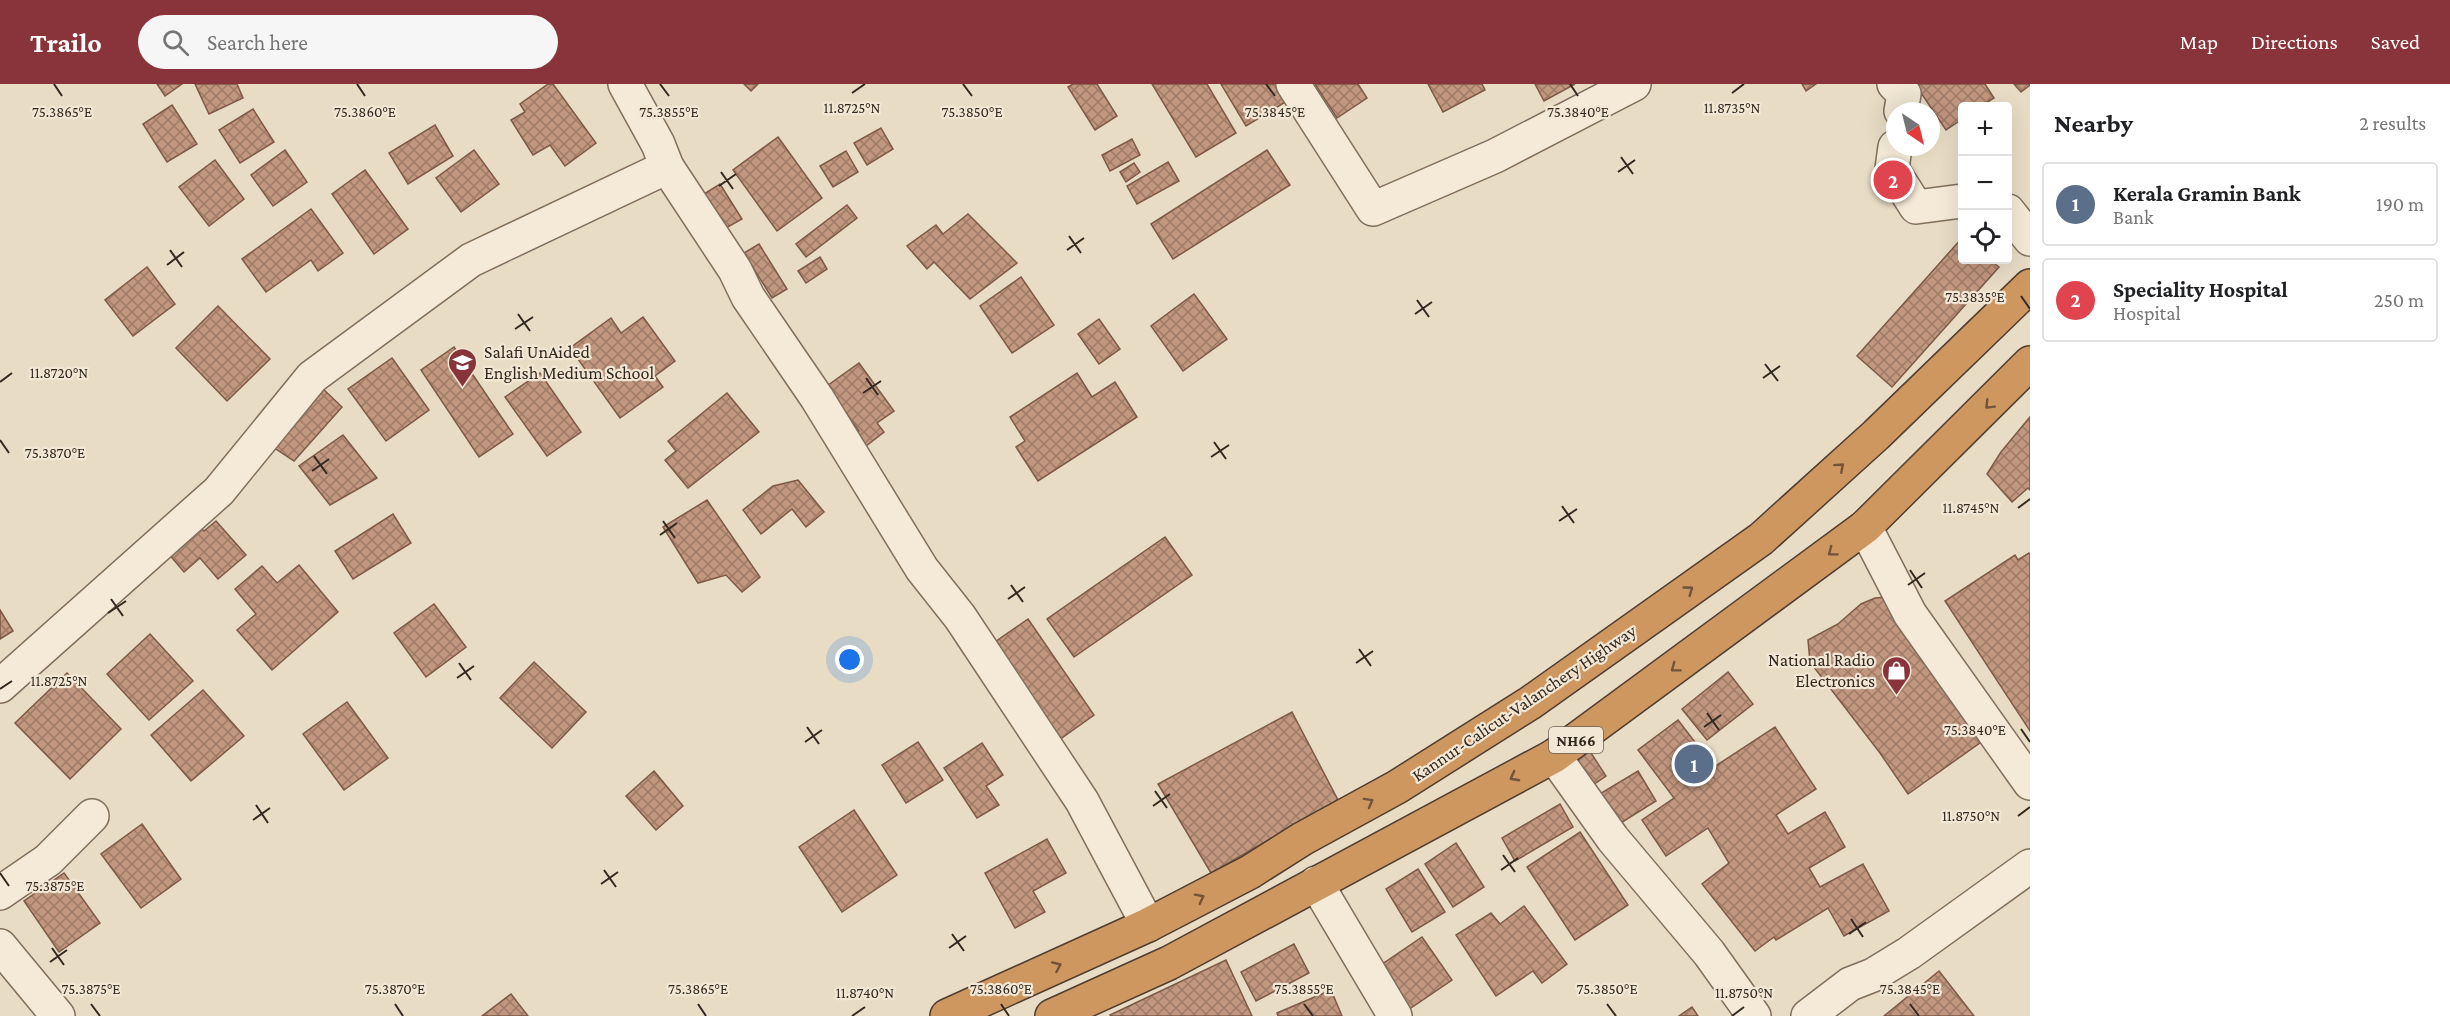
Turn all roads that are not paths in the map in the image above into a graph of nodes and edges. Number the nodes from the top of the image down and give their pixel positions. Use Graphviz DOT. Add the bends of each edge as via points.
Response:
graph roads {
  1 [pos="625,84"];
  2 [pos="1293,84"];
  3 [pos="1634,84"];
  4 [pos="1894,84"];
  5 [pos="1903,102"];
  6 [pos="1894,156"];
  7 [pos="667,167"];
  8 [pos="1958,202"];
  9 [pos="2012,217"];
  10 [pos="2030,239"];
  11 [pos="2030,286"];
  12 [pos="2030,363"];
  13 [pos="1865,527"];
  14 [pos="0,686"];
  15 [pos="1554,756"];
  16 [pos="2030,783"];
  17 [pos="92,816"];
  18 [pos="2030,866"];
  19 [pos="1316,883"];
  20 [pos="0,893"];
  21 [pos="1148,925"];
  22 [pos="0,946"];
  23 [pos="1169,963"];
  24 [pos="1099,1005"];
  25 [pos="58,1016"];
  26 [pos="947,1016"];
  27 [pos="1052,1016"];
  28 [pos="1395,1016"];
  29 [pos="1754,1016"];
  30 [pos="1808,1016"];
  1 -- 7 [label="street"];
  2 -- 3 [label="street" via="1373,209 1495,156"];
  4 -- 5 [label="street" via="1904,94"];
  6 -- 8 [label="street" via="1892,169 1916,207"];
  7 -- 14 [label="street" via="471,260 312,377 219,491"];
  7 -- 21 [label="street" via="922,569 960,617 1082,801"];
  9 -- 10 [label="street"];
  21 -- 11 [label="highway, Kannur-Calicut-Valanchery Highway, one-way" via="1250,872 1492,729 1708,577 1761,538 1876,435"];
  12 -- 13 [label="highway, NH66, one-way"];
  13 -- 15 [label="highway, NH66, one-way"];
  13 -- 16 [label="street" via="1910,614"];
  15 -- 19 [label="highway, NH66, one-way"];
  15 -- 29 [label="street" via="1612,839 1708,953"];
  17 -- 20 [label="street" via="48,860"];
  18 -- 30 [label="street" via="1909,953 1850,984"];
  19 -- 23 [label="highway, NH66"];
  19 -- 28 [label="street"];
  21 -- 23 [label="highway"];
  26 -- 21 [label="highway, Kannur-Calicut-Valanchery Highway, one-way"];
  22 -- 25 [label="street"];
  23 -- 24 [label="highway, NH66"];
  24 -- 27 [label="highway, NH66"];
}
